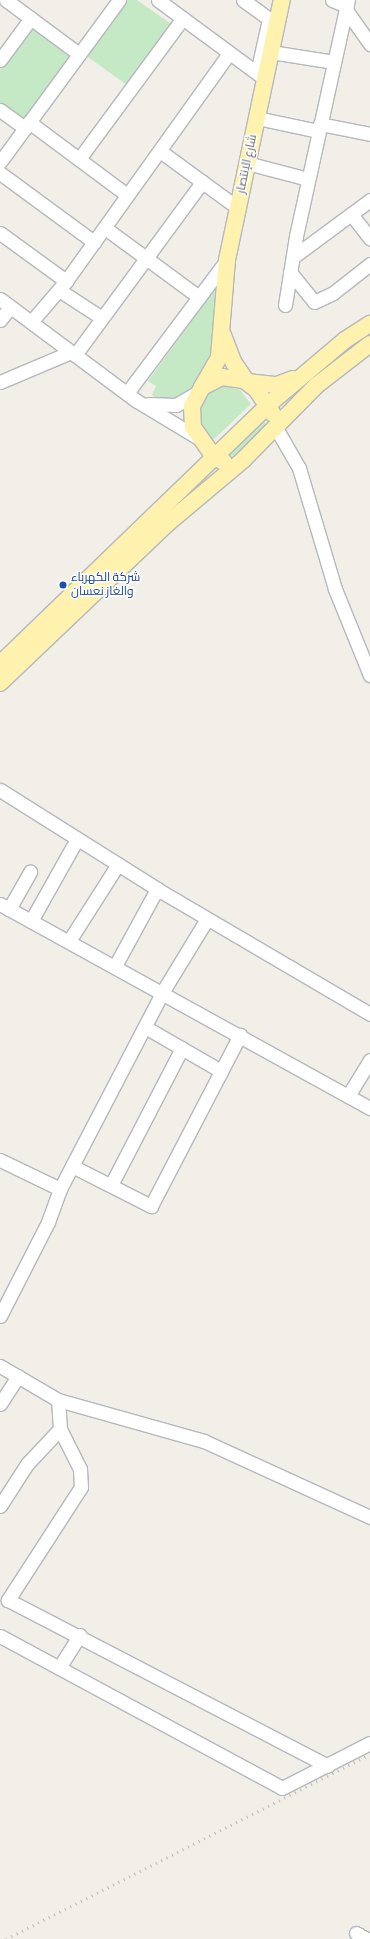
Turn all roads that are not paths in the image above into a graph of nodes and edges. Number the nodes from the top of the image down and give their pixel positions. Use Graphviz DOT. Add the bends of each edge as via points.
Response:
graph roads {
  1 [pos="6,0"];
  2 [pos="158,0"];
  3 [pos="243,0"];
  4 [pos="282,0"];
  5 [pos="332,0"];
  6 [pos="114,2"];
  7 [pos="347,5"];
  8 [pos="31,18"];
  9 [pos="183,18"];
  10 [pos="370,44"];
  11 [pos="271,52"];
  12 [pos="230,53"];
  13 [pos="79,54"];
  14 [pos="0,60"];
  15 [pos="334,62"];
  16 [pos="261,76"];
  17 [pos="0,110"];
  18 [pos="257,118"];
  19 [pos="27,125"];
  20 [pos="319,128"];
  21 [pos="370,134"];
  22 [pos="160,151"];
  23 [pos="79,159"];
  24 [pos="0,162"];
  25 [pos="247,163"];
  26 [pos="0,172"];
  27 [pos="308,179"];
  28 [pos="202,182"];
  29 [pos="127,195"];
  30 [pos="370,200"];
  31 [pos="238,208"];
  32 [pos="351,214"];
  33 [pos="105,228"];
  34 [pos="0,233"];
  35 [pos="370,238"];
  36 [pos="94,242"];
  37 [pos="293,257"];
  38 [pos="146,258"];
  39 [pos="227,260"];
  40 [pos="370,264"];
  41 [pos="290,272"];
  42 [pos="62,286"];
  43 [pos="199,297"];
  44 [pos="5,303"];
  45 [pos="285,306"];
  46 [pos="102,318"];
  47 [pos="0,320"];
  48 [pos="31,322"];
  49 [pos="370,324"];
  50 [pos="222,330"];
  51 [pos="370,344"];
  52 [pos="73,353"];
  53 [pos="302,375"];
  54 [pos="0,382"];
  55 [pos="247,382"];
  56 [pos="200,390"];
  57 [pos="132,397"];
  58 [pos="268,405"];
  59 [pos="272,432"];
  60 [pos="200,440"];
  61 [pos="214,457"];
  62 [pos="244,459"];
  63 [pos="0,664"];
  64 [pos="370,675"];
  65 [pos="0,683"];
  66 [pos="0,790"];
  67 [pos="77,838"];
  68 [pos="118,864"];
  69 [pos="30,872"];
  70 [pos="157,889"];
  71 [pos="4,907"];
  72 [pos="207,919"];
  73 [pos="31,921"];
  74 [pos="69,941"];
  75 [pos="115,966"];
  76 [pos="163,992"];
  77 [pos="370,1014"];
  78 [pos="145,1027"];
  79 [pos="240,1035"];
  80 [pos="182,1048"];
  81 [pos="370,1060"];
  82 [pos="221,1071"];
  83 [pos="348,1096"];
  84 [pos="370,1108"];
  85 [pos="0,1160"];
  86 [pos="72,1166"];
  87 [pos="111,1185"];
  88 [pos="60,1189"];
  89 [pos="0,1316"];
  90 [pos="0,1366"];
  91 [pos="18,1376"];
  92 [pos="58,1400"];
  93 [pos="0,1404"];
  94 [pos="60,1429"];
  95 [pos="0,1506"];
  96 [pos="370,1517"];
  97 [pos="4,1598"];
  98 [pos="80,1635"];
  99 [pos="0,1636"];
  100 [pos="59,1668"];
  101 [pos="370,1743"];
  102 [pos="328,1766"];
  1 -- 8 [label="street"];
  2 -- 9 [label="street"];
  3 -- 16 [label="street" via="269,19"];
  4 -- 11 [label="main road, شارع الإنتصار"];
  5 -- 7 [label="street"];
  6 -- 13 [label="street"];
  7 -- 10 [label="street"];
  7 -- 15 [label="street"];
  8 -- 13 [label="street"];
  8 -- 14 [label="street"];
  9 -- 12 [label="street"];
  9 -- 23 [label="street"];
  11 -- 15 [label="street"];
  11 -- 16 [label="main road, شارع الإنتصار"];
  12 -- 16 [label="street"];
  12 -- 22 [label="street"];
  13 -- 19 [label="street"];
  15 -- 20 [label="street"];
  16 -- 18 [label="main road, شارع الإنتصار"];
  17 -- 19 [label="street"];
  18 -- 20 [label="street"];
  18 -- 25 [label="main road, شارع الإنتصار"];
  19 -- 23 [label="street"];
  19 -- 24 [label="street"];
  20 -- 21 [label="street"];
  20 -- 27 [label="street"];
  22 -- 28 [label="street"];
  22 -- 29 [label="street"];
  23 -- 29 [label="street"];
  25 -- 27 [label="street"];
  25 -- 31 [label="main road, شارع الإنتصار"];
  26 -- 36 [label="street"];
  27 -- 37 [label="street"];
  28 -- 31 [label="street"];
  28 -- 38 [label="street"];
  29 -- 33 [label="street"];
  30 -- 32 [label="street"];
  31 -- 39 [label="main road, شارع الإنتصار"];
  32 -- 35 [label="street"];
  32 -- 37 [label="street"];
  33 -- 36 [label="street"];
  33 -- 38 [label="street"];
  34 -- 42 [label="street"];
  36 -- 42 [label="street"];
  37 -- 41 [label="street"];
  38 -- 43 [label="street"];
  38 -- 46 [label="street"];
  39 -- 43 [label="street"];
  39 -- 50 [label="main road, شارع الإنتصار"];
  40 -- 41 [label="street" via="333,294 314,302"];
  41 -- 45 [label="street"];
  42 -- 46 [label="street"];
  42 -- 48 [label="street"];
  43 -- 57 [label="street"];
  44 -- 47 [label="street"];
  44 -- 48 [label="street"];
  46 -- 52 [label="street"];
  48 -- 52 [label="street"];
  49 -- 53 [label="main road"];
  50 -- 55 [label="main road" via="234,363"];
  50 -- 56 [label="main road, شارع الإنتصار" via="216,367"];
  51 -- 59 [label="main road" via="317,385"];
  52 -- 54 [label="street"];
  52 -- 57 [label="street"];
  53 -- 55 [label="main road" via="277,385"];
  53 -- 58 [label="main road"];
  55 -- 56 [label="main road" via="222,377"];
  55 -- 58 [label="main road"];
  56 -- 57 [label="street" via="167,407"];
  56 -- 60 [label="main road" via="191,420"];
  57 -- 60 [label="street"];
  58 -- 59 [label="main road" via="274,422"];
  58 -- 61 [label="main road"];
  59 -- 62 [label="main road"];
  59 -- 64 [label="street" via="299,468 335,589"];
  60 -- 61 [label="main road"];
  61 -- 62 [label="main road" via="229,463"];
  61 -- 63 [label="main road"];
  62 -- 65 [label="main road" via="169,522"];
  66 -- 67 [label="street"];
  67 -- 68 [label="street"];
  67 -- 73 [label="street"];
  68 -- 70 [label="street"];
  68 -- 74 [label="street"];
  69 -- 71 [label="street"];
  70 -- 72 [label="street"];
  70 -- 75 [label="street"];
  71 -- 73 [label="street"];
  72 -- 76 [label="street"];
  72 -- 77 [label="street"];
  73 -- 74 [label="street"];
  74 -- 75 [label="street"];
  75 -- 76 [label="street"];
  76 -- 78 [label="street"];
  76 -- 79 [label="street"];
  78 -- 80 [label="street"];
  78 -- 86 [label="street"];
  79 -- 82 [label="street"];
  79 -- 83 [label="street"];
  80 -- 82 [label="street"];
  80 -- 87 [label="street"];
  81 -- 83 [label="street"];
  82 -- 87 [label="street" via="151,1206"];
  83 -- 84 [label="street"];
  85 -- 88 [label="street"];
  86 -- 87 [label="street"];
  86 -- 88 [label="street"];
  88 -- 89 [label="street" via="48,1222"];
  90 -- 91 [label="street"];
  91 -- 92 [label="street"];
  91 -- 93 [label="street"];
  92 -- 94 [label="street"];
  92 -- 96 [label="street" via="204,1441"];
  94 -- 95 [label="street" via="27,1464"];
  94 -- 97 [label="street" via="80,1469 82,1487"];
  97 -- 98 [label="street"];
  98 -- 100 [label="street"];
  98 -- 102 [label="street"];
  99 -- 100 [label="street"];
  100 -- 102 [label="street" via="280,1788 292,1786"];
  101 -- 102 [label="street"];
}
